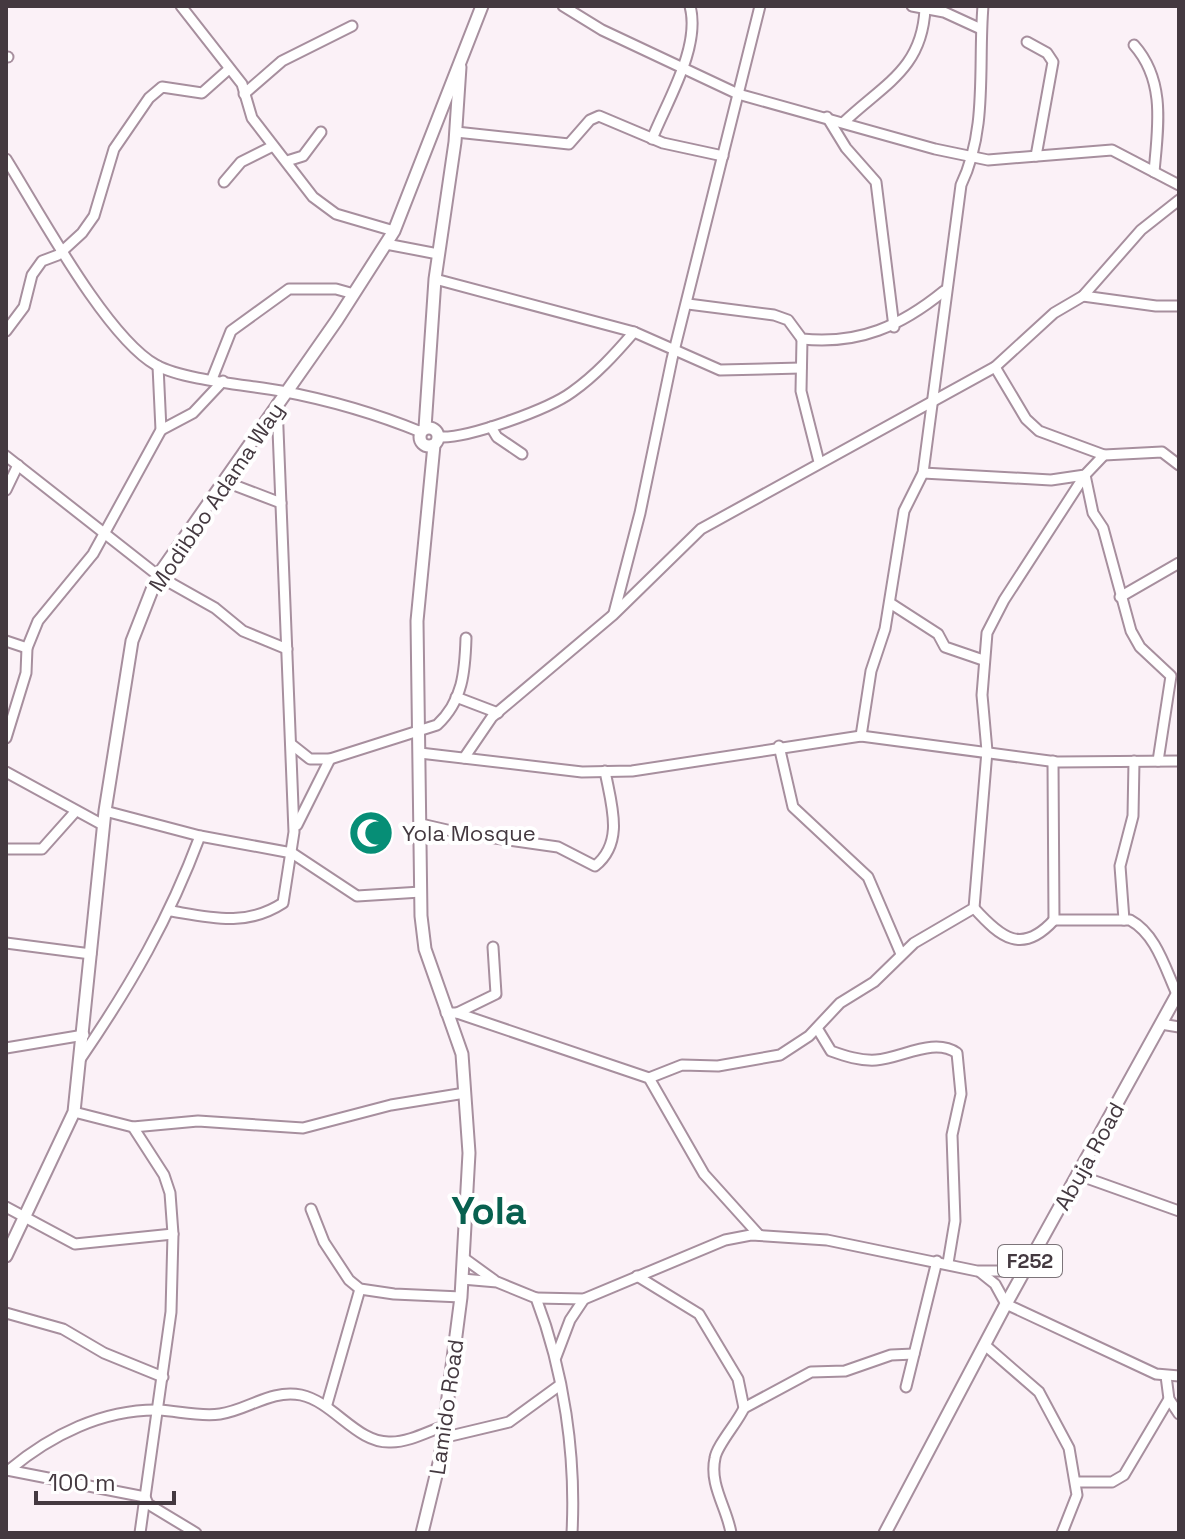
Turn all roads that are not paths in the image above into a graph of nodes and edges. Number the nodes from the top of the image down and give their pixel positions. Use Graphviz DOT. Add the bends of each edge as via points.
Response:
graph roads {
  1 [pos="181,6"];
  2 [pos="482,6"];
  3 [pos="690,6"];
  4 [pos="760,6"];
  5 [pos="912,6"];
  6 [pos="983,6"];
  7 [pos="570,8"];
  8 [pos="925,9"];
  9 [pos="352,26"];
  10 [pos="981,29"];
  11 [pos="1027,42"];
  12 [pos="1134,45"];
  13 [pos="460,56"];
  14 [pos="681,67"];
  15 [pos="229,69"];
  16 [pos="244,94"];
  17 [pos="738,94"];
  18 [pos="827,117"];
  19 [pos="844,122"];
  20 [pos="321,132"];
  21 [pos="456,132"];
  22 [pos="652,139"];
  23 [pos="273,146"];
  24 [pos="723,156"];
  25 [pos="1036,156"];
  26 [pos="974,157"];
  27 [pos="6,159"];
  28 [pos="287,161"];
  29 [pos="1154,172"];
  30 [pos="224,182"];
  31 [pos="1179,185"];
  32 [pos="1179,200"];
  33 [pos="394,231"];
  34 [pos="386,244"];
  35 [pos="61,251"];
  36 [pos="438,254"];
  37 [pos="435,279"];
  38 [pos="944,291"];
  39 [pos="354,294"];
  40 [pos="1083,296"];
  41 [pos="688,304"];
  42 [pos="1179,306"];
  43 [pos="894,327"];
  44 [pos="6,331"];
  45 [pos="634,332"];
  46 [pos="802,339"];
  47 [pos="675,349"];
  48 [pos="158,366"];
  49 [pos="995,367"];
  50 [pos="801,368"];
  51 [pos="212,379"];
  52 [pos="223,381"];
  53 [pos="287,392"];
  54 [pos="277,404"];
  55 [pos="930,406"];
  56 [pos="491,427"];
  57 [pos="161,430"];
  58 [pos="430,436"];
  59 [pos="522,454"];
  60 [pos="1104,455"];
  61 [pos="6,456"];
  62 [pos="819,462"];
  63 [pos="18,465"];
  64 [pos="1179,465"];
  65 [pos="923,473"];
  66 [pos="1085,475"];
  67 [pos="226,482"];
  68 [pos="6,490"];
  69 [pos="281,503"];
  70 [pos="105,532"];
  71 [pos="1179,563"];
  72 [pos="160,577"];
  73 [pos="1120,597"];
  74 [pos="890,603"];
  75 [pos="613,615"];
  76 [pos="466,638"];
  77 [pos="6,641"];
  78 [pos="27,648"];
  79 [pos="287,649"];
  80 [pos="983,660"];
  81 [pos="456,697"];
  82 [pos="498,713"];
  83 [pos="420,732"];
  84 [pos="861,736"];
  85 [pos="6,738"];
  86 [pos="291,744"];
  87 [pos="779,746"];
  88 [pos="987,751"];
  89 [pos="420,753"];
  90 [pos="464,758"];
  91 [pos="330,759"];
  92 [pos="1053,761"];
  93 [pos="1134,761"];
  94 [pos="1158,761"];
  95 [pos="1179,761"];
  96 [pos="605,771"];
  97 [pos="6,772"];
  98 [pos="105,811"];
  99 [pos="75,812"];
  100 [pos="421,824"];
  101 [pos="103,825"];
  102 [pos="294,832"];
  103 [pos="200,836"];
  104 [pos="6,849"];
  105 [pos="292,853"];
  106 [pos="421,892"];
  107 [pos="974,908"];
  108 [pos="171,911"];
  109 [pos="1054,920"];
  110 [pos="1124,920"];
  111 [pos="6,943"];
  112 [pos="493,947"];
  113 [pos="91,954"];
  114 [pos="901,954"];
  115 [pos="1178,992"];
  116 [pos="452,1013"];
  117 [pos="1161,1024"];
  118 [pos="1179,1027"];
  119 [pos="817,1028"];
  120 [pos="84,1035"];
  121 [pos="6,1048"];
  122 [pos="81,1058"];
  123 [pos="649,1078"];
  124 [pos="465,1093"];
  125 [pos="74,1112"];
  126 [pos="133,1127"];
  127 [pos="1078,1175"];
  128 [pos="6,1207"];
  129 [pos="311,1209"];
  130 [pos="1179,1211"];
  131 [pos="24,1218"];
  132 [pos="173,1234"];
  133 [pos="759,1235"];
  134 [pos="6,1256"];
  135 [pos="465,1259"];
  136 [pos="943,1262"];
  137 [pos="1027,1266"];
  138 [pos="977,1271"];
  139 [pos="637,1276"];
  140 [pos="462,1279"];
  141 [pos="497,1282"];
  142 [pos="360,1289"];
  143 [pos="461,1297"];
  144 [pos="536,1298"];
  145 [pos="584,1299"];
  146 [pos="1006,1304"];
  147 [pos="6,1313"];
  148 [pos="986,1346"];
  149 [pos="914,1354"];
  150 [pos="556,1359"];
  151 [pos="1166,1376"];
  152 [pos="1179,1376"];
  153 [pos="163,1377"];
  154 [pos="560,1385"];
  155 [pos="906,1387"];
  156 [pos="1169,1399"];
  157 [pos="327,1404"];
  158 [pos="744,1408"];
  159 [pos="157,1410"];
  160 [pos="1179,1414"];
  161 [pos="443,1432"];
  162 [pos="8,1470"];
  163 [pos="1078,1482"];
  164 [pos="145,1497"];
  165 [pos="1066,1521"];
  166 [pos="140,1533"];
  167 [pos="196,1533"];
  168 [pos="422,1533"];
  169 [pos="572,1533"];
  170 [pos="731,1533"];
  171 [pos="885,1533"];
  172 [pos="1062,1533"];
  173 [pos="1070,1533"];
  1 -- 15 [label="street"];
  2 -- 13 [label="main road, Modibbo Adama Way"];
  3 -- 14 [label="street" via="694,22"];
  4 -- 17 [label="street"];
  5 -- 8 [label="street"];
  6 -- 10 [label="street"];
  7 -- 14 [label="street"];
  8 -- 10 [label="street"];
  8 -- 19 [label="street" via="924,34 912,60"];
  9 -- 16 [label="street" via="282,61"];
  10 -- 26 [label="street"];
  11 -- 25 [label="street" via="1053,62"];
  12 -- 29 [label="street" via="1158,89"];
  13 -- 21 [label="main road"];
  13 -- 33 [label="main road, Modibbo Adama Way"];
  14 -- 17 [label="street"];
  14 -- 22 [label="street"];
  15 -- 16 [label="street"];
  15 -- 35 [label="street" via="202,93 162,87 149,98 114,149 94,216"];
  16 -- 23 [label="street" via="252,118"];
  17 -- 18 [label="street"];
  17 -- 24 [label="street"];
  18 -- 19 [label="street"];
  18 -- 43 [label="street" via="876,182"];
  19 -- 26 [label="street"];
  20 -- 28 [label="street" via="303,156"];
  21 -- 22 [label="street" via="569,144 599,116"];
  21 -- 36 [label="main road"];
  22 -- 24 [label="street"];
  23 -- 28 [label="street"];
  23 -- 30 [label="street" via="241,162"];
  24 -- 41 [label="street"];
  25 -- 26 [label="street"];
  25 -- 29 [label="street" via="1112,150"];
  26 -- 38 [label="street" via="961,185"];
  27 -- 35 [label="street"];
  28 -- 33 [label="street" via="313,197 336,214"];
  29 -- 31 [label="street"];
  32 -- 40 [label="street" via="1141,230"];
  33 -- 34 [label="main road, Modibbo Adama Way"];
  34 -- 36 [label="street"];
  34 -- 39 [label="main road, Modibbo Adama Way"];
  35 -- 44 [label="street" via="42,261 32,275 24,307"];
  35 -- 48 [label="street" via="125,335"];
  36 -- 37 [label="main road"];
  37 -- 45 [label="street"];
  37 -- 58 [label="main road"];
  38 -- 43 [label="street"];
  38 -- 55 [label="street"];
  39 -- 51 [label="street" via="289,289 231,331"];
  39 -- 53 [label="main road, Modibbo Adama Way"];
  40 -- 42 [label="street"];
  40 -- 49 [label="street" via="1054,313"];
  41 -- 46 [label="street" via="774,315 788,320"];
  41 -- 47 [label="street"];
  43 -- 46 [label="street" via="862,337"];
  45 -- 47 [label="street"];
  45 -- 56 [label="street" via="604,367 569,395"];
  46 -- 50 [label="street"];
  47 -- 50 [label="street" via="720,370"];
  47 -- 75 [label="street"];
  48 -- 51 [label="street"];
  48 -- 57 [label="street"];
  49 -- 55 [label="street"];
  49 -- 60 [label="street" via="1033,427"];
  50 -- 62 [label="street" via="808,428"];
  51 -- 52 [label="street"];
  52 -- 53 [label="street"];
  52 -- 57 [label="street" via="193,413"];
  53 -- 54 [label="main road, Modibbo Adama Way"];
  53 -- 58 [label="street" via="387,418"];
  54 -- 67 [label="main road, Modibbo Adama Way"];
  54 -- 69 [label="street"];
  55 -- 62 [label="street"];
  55 -- 65 [label="street"];
  56 -- 58 [label="street" via="454,438"];
  56 -- 59 [label="street"];
  57 -- 70 [label="street"];
  58 -- 83 [label="main road, Lamido Road" via="432,469 417,621"];
  60 -- 64 [label="street" via="1162,452"];
  60 -- 66 [label="street"];
  61 -- 63 [label="street"];
  62 -- 75 [label="street" via="701,529"];
  63 -- 68 [label="street"];
  63 -- 70 [label="street"];
  65 -- 66 [label="street" via="1051,480"];
  65 -- 74 [label="street" via="904,511"];
  66 -- 73 [label="street"];
  66 -- 80 [label="street" via="993,618"];
  67 -- 69 [label="street"];
  67 -- 72 [label="main road, Modibbo Adama Way"];
  69 -- 79 [label="street"];
  70 -- 72 [label="street"];
  70 -- 78 [label="street" via="81,572 38,621"];
  71 -- 73 [label="street"];
  72 -- 79 [label="street" via="215,608 243,631"];
  72 -- 98 [label="main road, Modibbo Adama Way" via="142,608 132,641"];
  73 -- 94 [label="street" via="1140,647 1171,676"];
  74 -- 80 [label="street" via="938,634 945,647"];
  74 -- 84 [label="street" via="871,671"];
  75 -- 82 [label="street"];
  76 -- 81 [label="street" via="463,686"];
  77 -- 78 [label="street"];
  78 -- 85 [label="street" via="26,673"];
  79 -- 86 [label="street"];
  80 -- 88 [label="street"];
  81 -- 82 [label="street"];
  81 -- 83 [label="street" via="446,716"];
  82 -- 90 [label="street"];
  83 -- 89 [label="main road, Lamido Road"];
  83 -- 91 [label="street"];
  84 -- 87 [label="street"];
  84 -- 88 [label="street"];
  86 -- 91 [label="street" via="310,759"];
  86 -- 102 [label="street"];
  87 -- 96 [label="street"];
  87 -- 114 [label="street" via="793,807 868,877"];
  88 -- 92 [label="street"];
  88 -- 107 [label="street"];
  89 -- 90 [label="street"];
  89 -- 100 [label="main road, Lamido Road"];
  90 -- 96 [label="street"];
  91 -- 102 [label="street"];
  92 -- 93 [label="street"];
  92 -- 109 [label="street"];
  93 -- 94 [label="street"];
  93 -- 110 [label="street" via="1133,816 1120,866"];
  94 -- 95 [label="street"];
  96 -- 100 [label="street" via="614,838 595,866 558,847"];
  97 -- 99 [label="street"];
  98 -- 101 [label="main road, Modibbo Adama Way"];
  98 -- 103 [label="street"];
  99 -- 101 [label="street"];
  99 -- 104 [label="street" via="42,849"];
  100 -- 106 [label="main road, Lamido Road"];
  101 -- 113 [label="main road, Modibbo Adama Way"];
  102 -- 105 [label="street"];
  103 -- 105 [label="street"];
  103 -- 108 [label="street"];
  105 -- 106 [label="street" via="357,896"];
  105 -- 108 [label="street" via="283,903 274,909 230,921"];
  106 -- 116 [label="main road, Lamido Road" via="425,949"];
  107 -- 109 [label="street" via="995,931 1022,940 1040,935"];
  107 -- 114 [label="street"];
  108 -- 122 [label="street"];
  109 -- 110 [label="street"];
  110 -- 115 [label="street" via="1149,933"];
  111 -- 113 [label="street"];
  112 -- 116 [label="street" via="496,994"];
  113 -- 120 [label="main road, Modibbo Adama Way"];
  114 -- 119 [label="street"];
  115 -- 117 [label="main road, Abuja Road / F252"];
  116 -- 123 [label="street"];
  116 -- 124 [label="main road, Lamido Road"];
  117 -- 118 [label="street"];
  117 -- 127 [label="main road, Abuja Road / F252"];
  119 -- 123 [label="street" via="780,1055 718,1066 682,1065"];
  119 -- 136 [label="street" via="831,1051 860,1060 936,1046 957,1053 961,1094 952,1145 955,1221"];
  120 -- 121 [label="street"];
  120 -- 122 [label="main road, Modibbo Adama Way"];
  122 -- 125 [label="main road, Modibbo Adama Way"];
  123 -- 133 [label="street" via="704,1174"];
  124 -- 126 [label="street" via="303,1128 198,1121"];
  124 -- 135 [label="main road, Lamido Road"];
  125 -- 126 [label="street"];
  125 -- 131 [label="main road, Modibbo Adama Way"];
  126 -- 132 [label="street" via="164,1175"];
  127 -- 130 [label="street"];
  127 -- 137 [label="main road, Abuja Road / F252"];
  128 -- 131 [label="street"];
  129 -- 142 [label="street" via="324,1242"];
  131 -- 132 [label="street" via="75,1244"];
  131 -- 134 [label="main road, Modibbo Adama Way"];
  132 -- 153 [label="street"];
  133 -- 136 [label="street" via="827,1240"];
  133 -- 139 [label="street" via="725,1240"];
  135 -- 140 [label="main road, Lamido Road"];
  135 -- 141 [label="street"];
  136 -- 138 [label="street"];
  136 -- 149 [label="street"];
  137 -- 138 [label="street"];
  137 -- 146 [label="main road, Abuja Road / F252"];
  138 -- 146 [label="street" via="995,1284"];
  139 -- 145 [label="street"];
  139 -- 158 [label="street" via="699,1314 738,1379"];
  140 -- 141 [label="street"];
  140 -- 143 [label="main road, Lamido Road"];
  141 -- 144 [label="street"];
  142 -- 143 [label="street"];
  142 -- 157 [label="street"];
  143 -- 161 [label="main road, Lamido Road"];
  144 -- 145 [label="street"];
  144 -- 150 [label="street"];
  145 -- 150 [label="street"];
  146 -- 148 [label="main road, Abuja Road / F252"];
  146 -- 151 [label="street"];
  147 -- 153 [label="street" via="63,1329"];
  148 -- 163 [label="street" via="1039,1392 1069,1448"];
  148 -- 171 [label="main road, Abuja Road / F252"];
  149 -- 155 [label="street"];
  149 -- 158 [label="street" via="891,1355 845,1371 811,1372"];
  150 -- 154 [label="street"];
  151 -- 152 [label="street"];
  151 -- 156 [label="street"];
  153 -- 159 [label="street"];
  154 -- 161 [label="street" via="509,1422"];
  154 -- 169 [label="street" via="569,1441"];
  156 -- 160 [label="street"];
  156 -- 163 [label="street" via="1124,1475 1112,1482"];
  157 -- 159 [label="street" via="279,1394 219,1414"];
  157 -- 161 [label="street" via="382,1442"];
  158 -- 170 [label="street" via="714,1458 717,1494"];
  159 -- 162 [label="street" via="84,1424 34,1449"];
  159 -- 164 [label="street"];
  161 -- 168 [label="main road, Lamido Road"];
  162 -- 164 [label="street"];
  163 -- 165 [label="street"];
  164 -- 166 [label="street"];
  164 -- 167 [label="street"];
  165 -- 172 [label="street"];
  165 -- 173 [label="street"];
}
